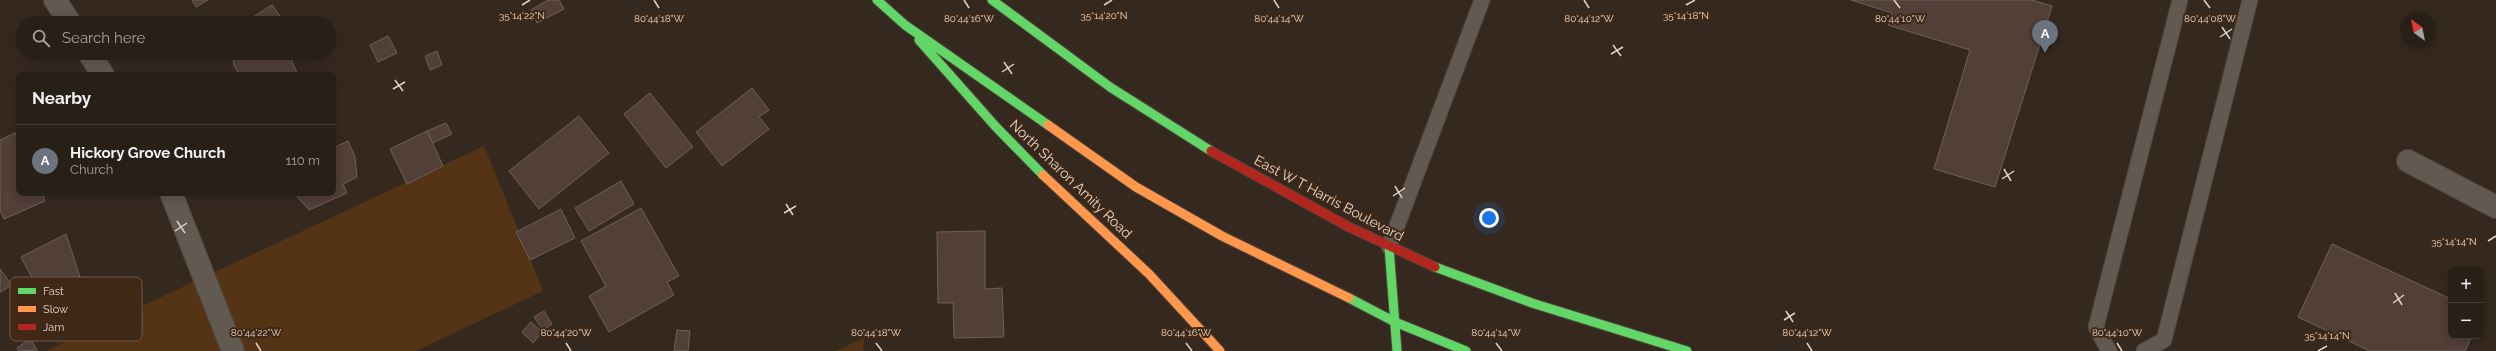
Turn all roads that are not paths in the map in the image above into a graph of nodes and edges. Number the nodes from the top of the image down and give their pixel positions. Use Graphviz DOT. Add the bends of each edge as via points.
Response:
graph roads {
  1 [pos="55,0"];
  2 [pos="877,0"];
  3 [pos="992,0"];
  4 [pos="1482,0"];
  5 [pos="2180,0"];
  6 [pos="2250,0"];
  7 [pos="65,16"];
  8 [pos="905,25"];
  9 [pos="93,60"];
  10 [pos="101,72"];
  11 [pos="2408,161"];
  12 [pos="172,196"];
  13 [pos="2496,207"];
  14 [pos="1389,247"];
  15 [pos="1395,322"];
  16 [pos="233,351"];
  17 [pos="1220,351"];
  18 [pos="1397,351"];
  19 [pos="1466,351"];
  20 [pos="1687,351"];
  21 [pos="2109,351"];
  22 [pos="2144,351"];
  1 -- 7 [label="street"];
  2 -- 8 [label="main road"];
  3 -- 14 [label="main road, East W T Harris Boulevard" via="1041,40 1127,100 1264,182"];
  4 -- 14 [label="lane"];
  5 -- 21 [label="lane" via="2096,327"];
  6 -- 22 [label="lane" via="2164,340"];
  8 -- 15 [label="main road" via="1136,187 1222,236 1320,282"];
  8 -- 17 [label="main road, North Sharon Amity Road" via="1023,155 1199,324"];
  9 -- 10 [label="street"];
  11 -- 13 [label="street"];
  12 -- 16 [label="street"];
  14 -- 15 [label="main road"];
  14 -- 20 [label="main road, East W T Harris Boulevard" via="1441,270 1598,325"];
  15 -- 18 [label="main road"];
  15 -- 19 [label="main road"];
}
